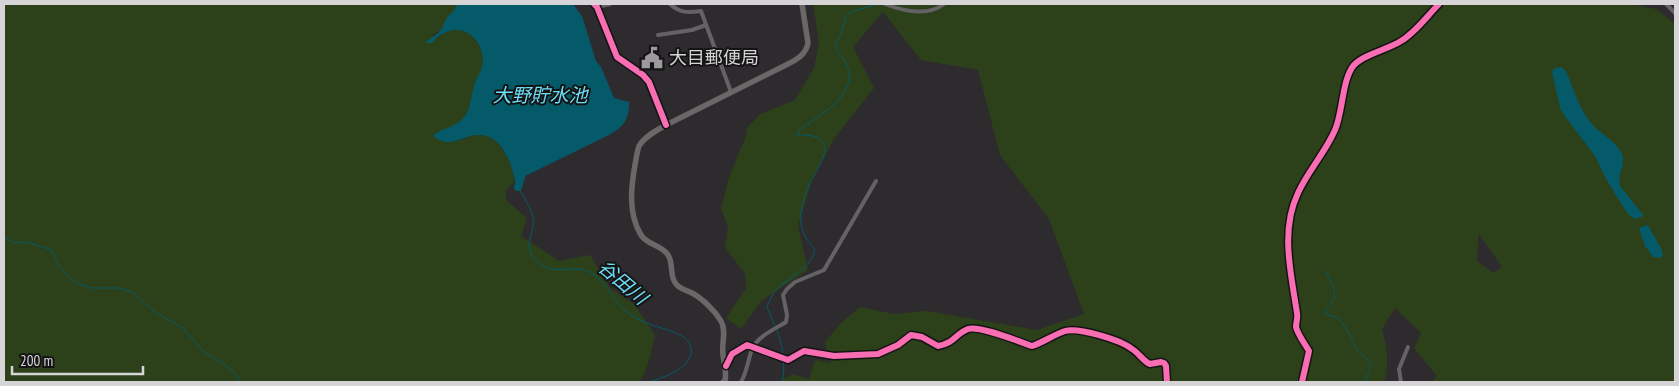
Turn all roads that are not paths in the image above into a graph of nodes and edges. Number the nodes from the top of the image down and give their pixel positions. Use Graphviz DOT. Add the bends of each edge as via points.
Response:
graph roads {
  1 [pos="610,4"];
  2 [pos="670,4"];
  3 [pos="802,4"];
  4 [pos="884,4"];
  5 [pos="944,4"];
  6 [pos="1439,4"];
  7 [pos="1666,4"];
  8 [pos="596,6"];
  9 [pos="1675,13"];
  10 [pos="706,25"];
  11 [pos="658,35"];
  12 [pos="731,92"];
  13 [pos="666,125"];
  14 [pos="876,181"];
  15 [pos="753,347"];
  16 [pos="1408,347"];
  17 [pos="726,366"];
  18 [pos="723,382"];
  19 [pos="741,382"];
  20 [pos="1167,382"];
  21 [pos="1302,382"];
  22 [pos="1401,382"];
  1 -- 8 [label="street"];
  2 -- 10 [label="street" via="678,11 701,11"];
  3 -- 12 [label="main road" via="808,37 805,51 798,59"];
  4 -- 5 [label="street" via="903,10 924,11"];
  6 -- 21 [label="street" via="1408,36 1362,59 1353,68 1335,130 1297,194 1287,245 1296,326 1309,351"];
  7 -- 9 [label="street"];
  8 -- 13 [label="street" via="617,57 649,82"];
  10 -- 11 [label="street"];
  10 -- 12 [label="street"];
  12 -- 13 [label="main road"];
  13 -- 17 [label="main road" via="640,145 631,189 634,212 644,240 668,254 674,282 701,298 721,320 725,332 723,356"];
  14 -- 15 [label="street" via="824,270 795,282 783,295 786,322"];
  15 -- 17 [label="street" via="747,345 732,354"];
  15 -- 19 [label="street"];
  15 -- 20 [label="street" via="788,360 804,351 834,356 878,354 911,335 922,336 938,346 948,344 966,329 973,328 1032,346 1074,329 1125,344 1150,364 1164,363"];
  16 -- 22 [label="street" via="1399,369"];
  17 -- 18 [label="main road"];
}
